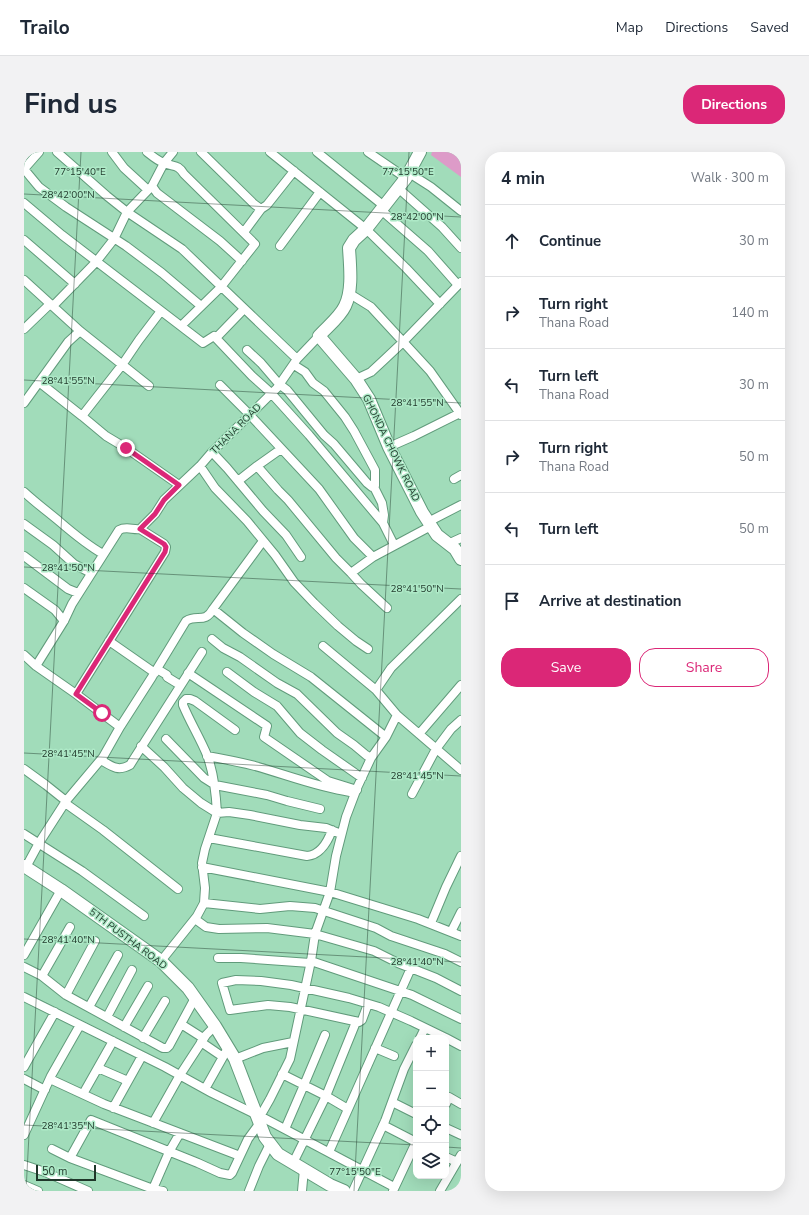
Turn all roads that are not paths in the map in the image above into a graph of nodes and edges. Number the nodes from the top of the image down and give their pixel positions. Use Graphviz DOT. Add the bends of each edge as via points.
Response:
graph roads {
  1 [pos="39,152"];
  2 [pos="57,152"];
  3 [pos="112,152"];
  4 [pos="147,152"];
  5 [pos="173,152"];
  6 [pos="201,152"];
  7 [pos="270,152"];
  8 [pos="317,152"];
  9 [pos="368,152"];
  10 [pos="418,153"];
  11 [pos="164,163"];
  12 [pos="24,169"];
  13 [pos="294,171"];
  14 [pos="408,176"];
  15 [pos="150,188"];
  16 [pos="398,188"];
  17 [pos="320,192"];
  18 [pos="27,206"];
  19 [pos="261,208"];
  20 [pos="382,208"];
  21 [pos="461,211"];
  22 [pos="127,212"];
  23 [pos="24,215"];
  24 [pos="366,229"];
  25 [pos="244,232"];
  26 [pos="114,239"];
  27 [pos="24,240"];
  28 [pos="280,246"];
  29 [pos="461,248"];
  30 [pos="242,261"];
  31 [pos="96,262"];
  32 [pos="25,282"];
  33 [pos="460,283"];
  34 [pos="75,284"];
  35 [pos="221,287"];
  36 [pos="350,294"];
  37 [pos="440,304"];
  38 [pos="52,305"];
  39 [pos="201,306"];
  40 [pos="244,309"];
  41 [pos="161,311"];
  42 [pos="181,326"];
  43 [pos="24,329"];
  44 [pos="80,331"];
  45 [pos="319,336"];
  46 [pos="216,338"];
  47 [pos="403,342"];
  48 [pos="247,350"];
  49 [pos="296,362"];
  50 [pos="122,365"];
  51 [pos="356,379"];
  52 [pos="39,382"];
  53 [pos="280,384"];
  54 [pos="220,385"];
  55 [pos="149,386"];
  56 [pos="271,393"];
  57 [pos="24,403"];
  58 [pos="460,414"];
  59 [pos="250,415"];
  60 [pos="82,416"];
  61 [pos="389,447"];
  62 [pos="281,449"];
  63 [pos="212,452"];
  64 [pos="200,466"];
  65 [pos="257,466"];
  66 [pos="238,481"];
  67 [pos="179,485"];
  68 [pos="374,487"];
  69 [pos="24,492"];
  70 [pos="461,505"];
  71 [pos="383,523"];
  72 [pos="24,524"];
  73 [pos="429,524"];
  74 [pos="140,529"];
  75 [pos="461,538"];
  76 [pos="263,541"];
  77 [pos="448,544"];
  78 [pos="394,545"];
  79 [pos="103,554"];
  80 [pos="24,556"];
  81 [pos="301,556"];
  82 [pos="373,557"];
  83 [pos="461,559"];
  84 [pos="91,573"];
  85 [pos="351,573"];
  86 [pos="24,588"];
  87 [pos="78,593"];
  88 [pos="461,599"];
  89 [pos="387,608"];
  90 [pos="213,609"];
  91 [pos="64,621"];
  92 [pos="212,639"];
  93 [pos="109,641"];
  94 [pos="323,646"];
  95 [pos="368,649"];
  96 [pos="202,652"];
  97 [pos="24,655"];
  98 [pos="36,666"];
  99 [pos="156,671"];
  100 [pos="227,672"];
  101 [pos="188,673"];
  102 [pos="180,685"];
  103 [pos="461,685"];
  104 [pos="376,690"];
  105 [pos="76,694"];
  106 [pos="397,715"];
  107 [pos="461,720"];
  108 [pos="120,727"];
  109 [pos="235,730"];
  110 [pos="418,734"];
  111 [pos="386,738"];
  112 [pos="166,739"];
  113 [pos="141,746"];
  114 [pos="436,749"];
  115 [pos="207,756"];
  116 [pos="371,758"];
  117 [pos="461,759"];
  118 [pos="101,760"];
  119 [pos="458,768"];
  120 [pos="24,769"];
  121 [pos="362,778"];
  122 [pos="215,786"];
  123 [pos="356,791"];
  124 [pos="412,794"];
  125 [pos="65,802"];
  126 [pos="320,809"];
  127 [pos="217,813"];
  128 [pos="332,830"];
  129 [pos="24,834"];
  130 [pos="341,834"];
  131 [pos="209,838"];
  132 [pos="39,843"];
  133 [pos="461,856"];
  134 [pos="25,867"];
  135 [pos="202,867"];
  136 [pos="61,890"];
  137 [pos="178,890"];
  138 [pos="330,892"];
  139 [pos="204,903"];
  140 [pos="323,911"];
  141 [pos="461,912"];
  142 [pos="144,916"];
  143 [pos="194,919"];
  144 [pos="431,923"];
  145 [pos="70,927"];
  146 [pos="451,932"];
  147 [pos="315,934"];
  148 [pos="461,936"];
  149 [pos="95,941"];
  150 [pos="24,955"];
  151 [pos="118,955"];
  152 [pos="218,958"];
  153 [pos="161,961"];
  154 [pos="311,962"];
  155 [pos="461,962"];
  156 [pos="24,967"];
  157 [pos="411,968"];
  158 [pos="132,970"];
  159 [pos="42,976"];
  160 [pos="148,986"];
  161 [pos="305,988"];
  162 [pos="401,991"];
  163 [pos="461,991"];
  164 [pos="66,995"];
  165 [pos="195,998"];
  166 [pos="25,1000"];
  167 [pos="165,1001"];
  168 [pos="368,1004"];
  169 [pos="89,1007"];
  170 [pos="300,1010"];
  171 [pos="55,1012"];
  172 [pos="391,1013"];
  173 [pos="107,1017"];
  174 [pos="461,1019"];
  175 [pos="356,1022"];
  176 [pos="181,1024"];
  177 [pos="80,1025"];
  178 [pos="215,1026"];
  179 [pos="124,1027"];
  180 [pos="425,1028"];
  181 [pos="325,1035"];
  182 [pos="422,1035"];
  183 [pos="440,1035"];
  184 [pos="143,1038"];
  185 [pos="202,1040"];
  186 [pos="449,1040"];
  187 [pos="112,1041"];
  188 [pos="293,1042"];
  189 [pos="460,1045"];
  190 [pos="375,1048"];
  191 [pos="413,1051"];
  192 [pos="229,1054"];
  193 [pos="142,1056"];
  194 [pos="394,1056"];
  195 [pos="24,1066"];
  196 [pos="98,1068"];
  197 [pos="282,1074"];
  198 [pos="180,1075"];
  199 [pos="24,1079"];
  200 [pos="50,1079"];
  201 [pos="128,1081"];
  202 [pos="304,1085"];
  203 [pos="204,1088"];
  204 [pos="45,1090"];
  205 [pos="83,1094"];
  206 [pos="326,1096"];
  207 [pos="449,1098"];
  208 [pos="392,1102"];
  209 [pos="461,1104"];
  210 [pos="113,1108"];
  211 [pos="348,1109"];
  212 [pos="413,1112"];
  213 [pos="258,1119"];
  214 [pos="153,1123"];
  215 [pos="383,1125"];
  216 [pos="284,1129"];
  217 [pos="449,1130"];
  218 [pos="180,1133"];
  219 [pos="24,1135"];
  220 [pos="461,1136"];
  221 [pos="304,1140"];
  222 [pos="413,1140"];
  223 [pos="416,1143"];
  224 [pos="270,1144"];
  225 [pos="52,1149"];
  226 [pos="169,1152"];
  227 [pos="328,1152"];
  228 [pos="240,1156"];
  229 [pos="449,1157"];
  230 [pos="70,1158"];
  231 [pos="459,1159"];
  232 [pos="293,1163"];
  233 [pos="24,1165"];
  234 [pos="304,1170"];
  235 [pos="362,1171"];
  236 [pos="24,1185"];
  237 [pos="394,1189"];
  238 [pos="153,1190"];
  239 [pos="38,1191"];
  240 [pos="88,1191"];
  241 [pos="163,1191"];
  242 [pos="249,1191"];
  243 [pos="302,1191"];
  244 [pos="344,1191"];
  245 [pos="353,1191"];
  246 [pos="440,1191"];
  1 -- 12 [label="street"];
  2 -- 22 [label="street"];
  3 -- 15 [label="street" via="124,168"];
  4 -- 11 [label="street"];
  5 -- 11 [label="street"];
  6 -- 19 [label="street"];
  7 -- 13 [label="street"];
  8 -- 20 [label="street"];
  9 -- 14 [label="street"];
  10 -- 14 [label="street, THANA ROAD"];
  11 -- 15 [label="street"];
  11 -- 25 [label="street" via="181,169"];
  12 -- 26 [label="street" via="39,187"];
  13 -- 17 [label="street"];
  13 -- 19 [label="street" via="267,206"];
  14 -- 16 [label="street, THANA ROAD"];
  14 -- 21 [label="street" via="431,187"];
  15 -- 22 [label="street"];
  15 -- 30 [label="street"];
  16 -- 20 [label="street, THANA ROAD"];
  16 -- 29 [label="street" via="442,227"];
  17 -- 24 [label="street"];
  17 -- 28 [label="street"];
  18 -- 23 [label="street"];
  18 -- 31 [label="street"];
  19 -- 25 [label="street"];
  20 -- 24 [label="street, THANA ROAD"];
  20 -- 33 [label="street"];
  22 -- 26 [label="street"];
  22 -- 35 [label="street" via="182,249"];
  24 -- 36 [label="street, THANA ROAD" via="349,248"];
  24 -- 37 [label="street"];
  25 -- 30 [label="street" via="255,244"];
  26 -- 31 [label="street"];
  26 -- 39 [label="street" via="162,273"];
  27 -- 34 [label="street"];
  30 -- 35 [label="street"];
  31 -- 34 [label="street"];
  31 -- 41 [label="street"];
  32 -- 38 [label="street"];
  33 -- 37 [label="street"];
  34 -- 38 [label="street"];
  35 -- 39 [label="street"];
  35 -- 40 [label="street"];
  36 -- 45 [label="street, THANA ROAD" via="346,305"];
  36 -- 47 [label="street" via="371,307"];
  37 -- 47 [label="street"];
  38 -- 43 [label="street"];
  38 -- 44 [label="street"];
  39 -- 42 [label="street"];
  40 -- 46 [label="street"];
  40 -- 49 [label="street"];
  41 -- 42 [label="street"];
  41 -- 50 [label="street"];
  42 -- 46 [label="street" via="204,343 214,336"];
  44 -- 50 [label="street"];
  44 -- 52 [label="street" via="68,342"];
  45 -- 49 [label="street, THANA ROAD"];
  45 -- 51 [label="street, GHONDA CHOWK ROAD"];
  46 -- 56 [label="street"];
  47 -- 51 [label="street" via="371,372"];
  47 -- 58 [label="street" via="430,371"];
  48 -- 53 [label="street"];
  49 -- 53 [label="street, THANA ROAD"];
  49 -- 68 [label="street" via="324,391 354,431 375,470"];
  50 -- 55 [label="street"];
  50 -- 60 [label="street"];
  51 -- 61 [label="street, GHONDA CHOWK ROAD" via="369,399"];
  52 -- 57 [label="street"];
  52 -- 60 [label="street"];
  53 -- 56 [label="street, THANA ROAD"];
  53 -- 68 [label="street" via="370,486"];
  54 -- 59 [label="street"];
  56 -- 59 [label="street, THANA ROAD"];
  56 -- 71 [label="street"];
  58 -- 61 [label="street"];
  59 -- 62 [label="street"];
  59 -- 63 [label="street, THANA ROAD"];
  60 -- 67 [label="street" via="106,436"];
  61 -- 73 [label="street, GHONDA CHOWK ROAD"];
  62 -- 65 [label="street"];
  62 -- 82 [label="street" via="319,489 354,538"];
  63 -- 64 [label="street, THANA ROAD"];
  63 -- 66 [label="street"];
  64 -- 67 [label="street, THANA ROAD"];
  64 -- 76 [label="street" via="215,488"];
  65 -- 66 [label="street"];
  65 -- 85 [label="street"];
  66 -- 81 [label="street" via="286,535"];
  67 -- 74 [label="street, THANA ROAD"];
  68 -- 71 [label="street" via="382,503"];
  69 -- 79 [label="street" via="44,511"];
  70 -- 73 [label="street"];
  71 -- 78 [label="street"];
  72 -- 84 [label="street" via="74,564"];
  73 -- 77 [label="street, GHONDA CHOWK ROAD"];
  73 -- 78 [label="street"];
  74 -- 79 [label="street" via="122,528"];
  74 -- 93 [label="street" via="164,544 165,552"];
  75 -- 77 [label="street"];
  76 -- 90 [label="street"];
  76 -- 95 [label="street" via="294,582 314,603"];
  77 -- 83 [label="street, GHONDA CHOWK ROAD"];
  78 -- 82 [label="street"];
  79 -- 84 [label="street"];
  80 -- 87 [label="street" via="68,589"];
  82 -- 85 [label="street"];
  84 -- 87 [label="street"];
  85 -- 89 [label="street"];
  86 -- 91 [label="street" via="54,610"];
  87 -- 91 [label="street"];
  88 -- 104 [label="street" via="391,668"];
  90 -- 99 [label="street" via="208,617 186,621"];
  90 -- 111 [label="street" via="273,654 311,677"];
  91 -- 98 [label="street"];
  92 -- 116 [label="street" via="297,694 328,725"];
  93 -- 99 [label="street"];
  93 -- 105 [label="street"];
  94 -- 104 [label="street"];
  96 -- 101 [label="street"];
  97 -- 98 [label="street"];
  98 -- 105 [label="street"];
  99 -- 102 [label="street"];
  99 -- 108 [label="street"];
  100 -- 121 [label="street" via="277,706 300,733"];
  101 -- 102 [label="street"];
  101 -- 123 [label="street" via="267,726 264,737 328,781"];
  102 -- 113 [label="street"];
  103 -- 110 [label="street"];
  104 -- 106 [label="street"];
  105 -- 108 [label="street"];
  106 -- 110 [label="street"];
  106 -- 111 [label="street"];
  107 -- 114 [label="street"];
  108 -- 118 [label="street"];
  109 -- 115 [label="street" via="195,702 186,699 183,705"];
  110 -- 114 [label="street"];
  111 -- 116 [label="street"];
  112 -- 122 [label="street"];
  113 -- 118 [label="street" via="130,765 124,768 112,767"];
  113 -- 127 [label="street" via="183,788"];
  114 -- 119 [label="street"];
  114 -- 124 [label="street"];
  115 -- 122 [label="street"];
  115 -- 123 [label="street" via="336,790"];
  116 -- 121 [label="street"];
  117 -- 119 [label="street"];
  118 -- 125 [label="street"];
  120 -- 125 [label="street" via="46,784"];
  121 -- 123 [label="street"];
  122 -- 126 [label="street" via="267,795"];
  122 -- 127 [label="street"];
  123 -- 130 [label="street"];
  125 -- 132 [label="street"];
  125 -- 137 [label="street"];
  127 -- 128 [label="street" via="250,815"];
  127 -- 131 [label="street"];
  128 -- 130 [label="street"];
  128 -- 131 [label="street" via="326,844 312,856"];
  129 -- 132 [label="street"];
  130 -- 138 [label="street"];
  131 -- 135 [label="street"];
  132 -- 134 [label="street"];
  132 -- 142 [label="street" via="82,870"];
  133 -- 144 [label="street"];
  134 -- 136 [label="street, 5TH PUSTHA ROAD"];
  135 -- 138 [label="street"];
  135 -- 139 [label="street"];
  136 -- 150 [label="street"];
  136 -- 153 [label="street, 5TH PUSTHA ROAD"];
  138 -- 140 [label="street"];
  138 -- 144 [label="street"];
  139 -- 140 [label="street" via="260,909 310,907"];
  139 -- 143 [label="street"];
  140 -- 147 [label="street"];
  140 -- 155 [label="street" via="376,928"];
  141 -- 146 [label="street"];
  143 -- 147 [label="street" via="206,927 219,929 267,928"];
  143 -- 153 [label="street"];
  144 -- 146 [label="street"];
  145 -- 159 [label="street"];
  146 -- 148 [label="street"];
  147 -- 154 [label="street"];
  147 -- 157 [label="street" via="374,951"];
  149 -- 164 [label="street"];
  151 -- 169 [label="street"];
  152 -- 154 [label="street"];
  153 -- 165 [label="street, 5TH PUSTHA ROAD"];
  154 -- 161 [label="street"];
  154 -- 162 [label="street"];
  156 -- 159 [label="street"];
  157 -- 162 [label="street"];
  157 -- 163 [label="street"];
  158 -- 173 [label="street"];
  159 -- 164 [label="street"];
  160 -- 179 [label="street"];
  161 -- 168 [label="street"];
  161 -- 170 [label="street"];
  161 -- 170 [label="street" via="261,980 222,983 230,1010 268,1005"];
  162 -- 172 [label="street"];
  162 -- 174 [label="street"];
  164 -- 169 [label="street"];
  165 -- 176 [label="street"];
  165 -- 178 [label="street, 5TH PUSTHA ROAD"];
  166 -- 171 [label="street"];
  167 -- 184 [label="street"];
  168 -- 172 [label="street"];
  168 -- 175 [label="street" via="362,1020"];
  169 -- 173 [label="street"];
  170 -- 175 [label="street"];
  170 -- 188 [label="street"];
  171 -- 177 [label="street"];
  171 -- 195 [label="street"];
  172 -- 180 [label="street"];
  172 -- 190 [label="street"];
  173 -- 179 [label="street"];
  175 -- 206 [label="street"];
  176 -- 184 [label="street" via="167,1048"];
  176 -- 185 [label="street"];
  177 -- 187 [label="street"];
  177 -- 200 [label="street"];
  178 -- 185 [label="street"];
  178 -- 192 [label="street, 5TH PUSTHA ROAD"];
  179 -- 184 [label="street"];
  180 -- 182 [label="street"];
  180 -- 183 [label="street"];
  181 -- 202 [label="street"];
  185 -- 192 [label="street"];
  185 -- 198 [label="street"];
  186 -- 189 [label="street"];
  187 -- 193 [label="street"];
  187 -- 196 [label="street"];
  188 -- 192 [label="street"];
  188 -- 197 [label="street" via="290,1059"];
  190 -- 194 [label="street"];
  190 -- 211 [label="street"];
  191 -- 208 [label="street"];
  192 -- 203 [label="street"];
  192 -- 213 [label="street, 5TH PUSTHA ROAD"];
  193 -- 198 [label="street"];
  193 -- 201 [label="street"];
  196 -- 201 [label="street"];
  196 -- 205 [label="street"];
  197 -- 202 [label="street"];
  197 -- 213 [label="street"];
  198 -- 203 [label="street"];
  198 -- 214 [label="street"];
  199 -- 204 [label="street"];
  200 -- 204 [label="street"];
  200 -- 205 [label="street"];
  201 -- 210 [label="street"];
  202 -- 206 [label="street"];
  202 -- 216 [label="street"];
  203 -- 213 [label="street"];
  204 -- 219 [label="street"];
  205 -- 210 [label="street"];
  206 -- 211 [label="street"];
  206 -- 221 [label="street"];
  207 -- 209 [label="street"];
  208 -- 212 [label="street"];
  208 -- 215 [label="street"];
  210 -- 214 [label="street"];
  211 -- 227 [label="street"];
  213 -- 216 [label="street"];
  213 -- 224 [label="street, 5TH PUSTHA ROAD"];
  213 -- 228 [label="street"];
  214 -- 218 [label="street"];
  215 -- 222 [label="street"];
  215 -- 235 [label="street"];
  216 -- 221 [label="street"];
  217 -- 220 [label="street"];
  218 -- 226 [label="street"];
  218 -- 228 [label="street"];
  221 -- 227 [label="street"];
  221 -- 232 [label="street"];
  223 -- 237 [label="street"];
  224 -- 232 [label="street, 5TH PUSTHA ROAD" via="278,1154"];
  224 -- 242 [label="street"];
  225 -- 230 [label="street"];
  226 -- 228 [label="street" via="227,1175 230,1175"];
  226 -- 230 [label="street" via="91,1120"];
  226 -- 238 [label="street"];
  227 -- 235 [label="street"];
  229 -- 231 [label="street"];
  230 -- 238 [label="street"];
  231 -- 246 [label="street"];
  232 -- 234 [label="street, 5TH PUSTHA ROAD"];
  233 -- 240 [label="street"];
  234 -- 243 [label="street"];
  234 -- 244 [label="street, 5TH PUSTHA ROAD"];
  235 -- 237 [label="street"];
  235 -- 245 [label="street"];
  236 -- 239 [label="street"];
  238 -- 241 [label="street"];
}
